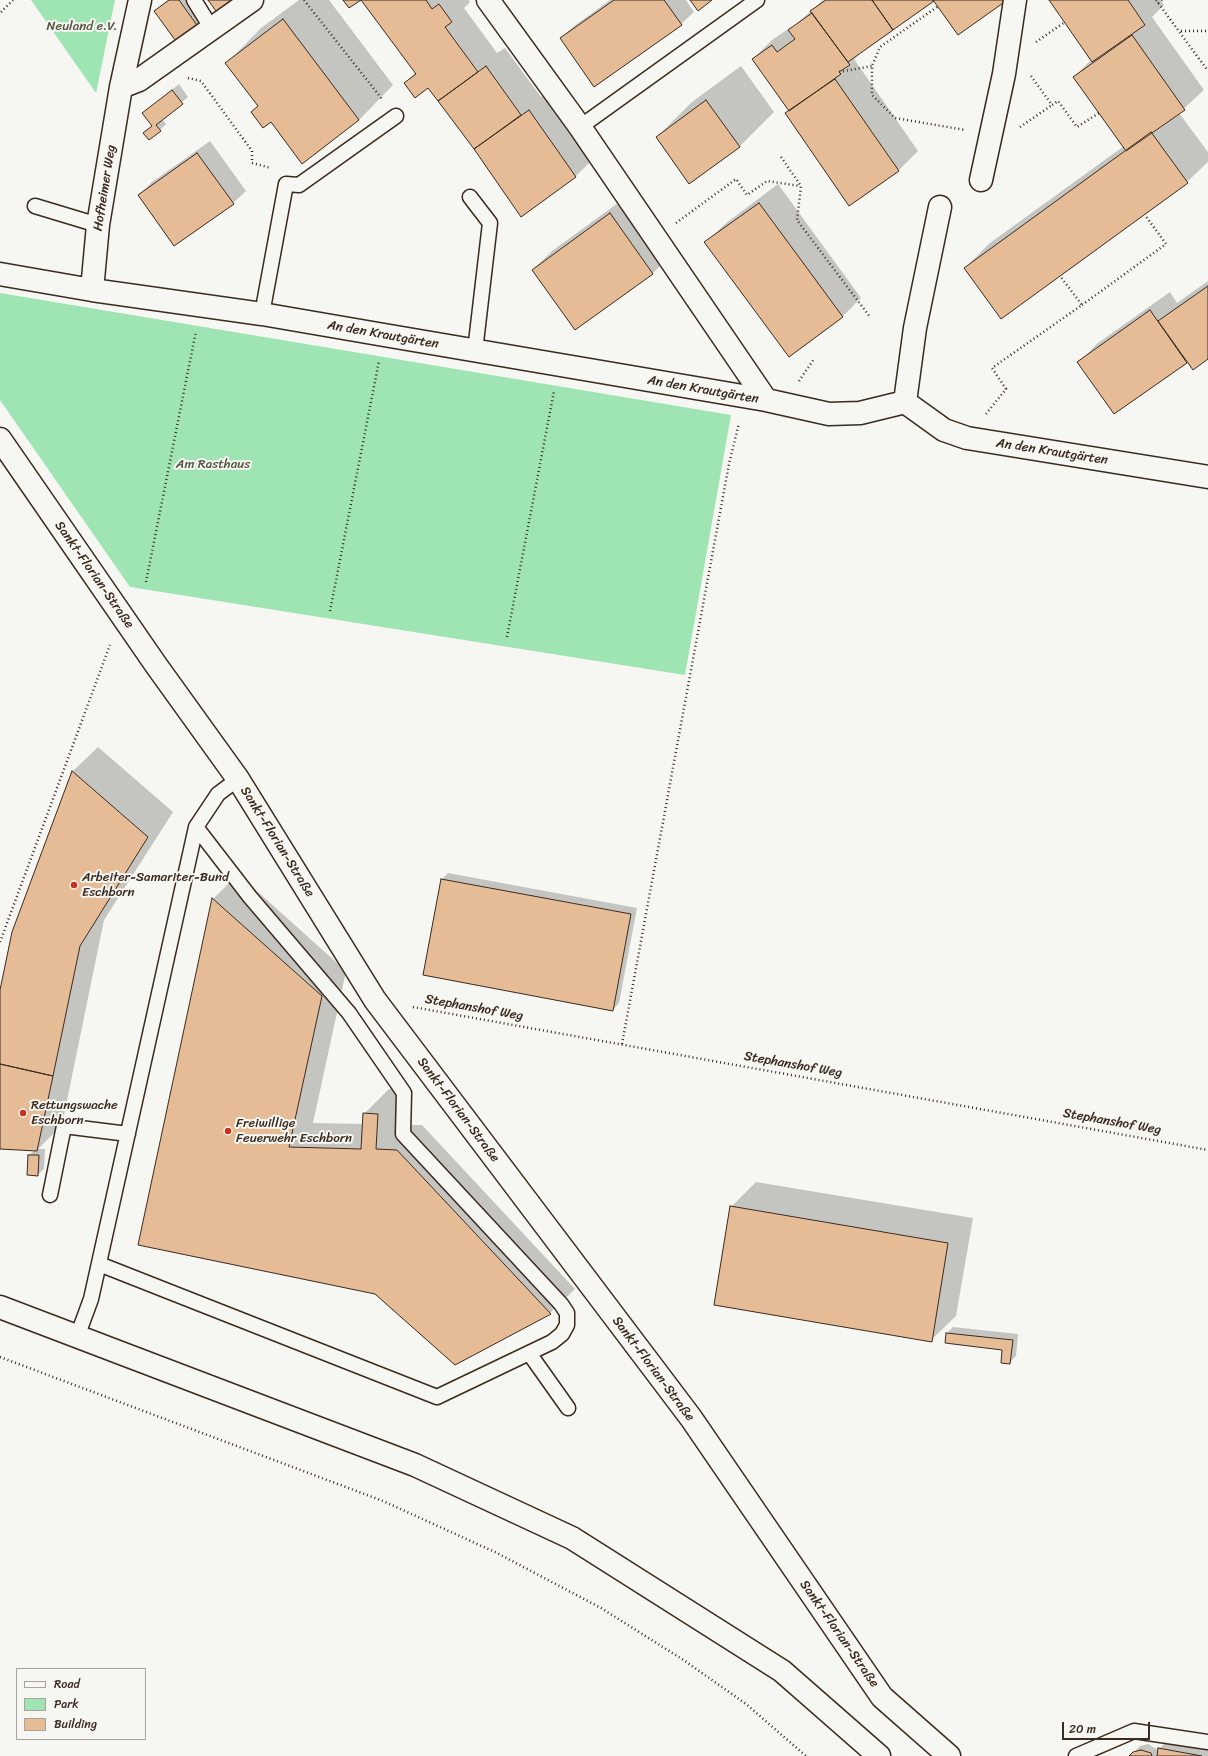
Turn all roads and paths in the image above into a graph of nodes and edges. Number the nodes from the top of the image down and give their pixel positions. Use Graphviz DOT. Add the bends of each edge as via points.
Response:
graph roads {
  1 [pos="14,0"];
  2 [pos="140,0"];
  3 [pos="194,0"];
  4 [pos="252,0"];
  5 [pos="304,0"];
  6 [pos="489,0"];
  7 [pos="757,0"];
  8 [pos="1015,0"];
  9 [pos="1162,0"];
  10 [pos="1157,1"];
  11 [pos="938,7"];
  12 [pos="1,12"];
  13 [pos="212,29"];
  14 [pos="1208,30"];
  15 [pos="1180,31"];
  16 [pos="872,66"];
  17 [pos="152,71"];
  18 [pos="839,72"];
  19 [pos="1208,72"];
  20 [pos="1029,73"];
  21 [pos="122,87"];
  22 [pos="1099,113"];
  23 [pos="396,116"];
  24 [pos="580,127"];
  25 [pos="990,134"];
  26 [pos="781,157"];
  27 [pos="981,180"];
  28 [pos="286,184"];
  29 [pos="800,186"];
  30 [pos="470,197"];
  31 [pos="35,206"];
  32 [pos="940,207"];
  33 [pos="1145,215"];
  34 [pos="98,225"];
  35 [pos="655,238"];
  36 [pos="0,274"];
  37 [pos="1060,276"];
  38 [pos="92,290"];
  39 [pos="202,305"];
  40 [pos="1082,305"];
  41 [pos="262,314"];
  42 [pos="870,317"];
  43 [pos="384,335"];
  44 [pos="475,350"];
  45 [pos="559,365"];
  46 [pos="756,399"];
  47 [pos="905,402"];
  48 [pos="967,438"];
  49 [pos="0,439"];
  50 [pos="1208,477"];
  51 [pos="146,582"];
  52 [pos="330,611"];
  53 [pos="121,615"];
  54 [pos="507,637"];
  55 [pos="238,779"];
  56 [pos="196,827"];
  57 [pos="0,942"];
  58 [pos="375,1000"];
  59 [pos="622,1044"];
  60 [pos="128,1134"];
  61 [pos="1208,1150"];
  62 [pos="50,1196"];
  63 [pos="99,1264"];
  64 [pos="0,1307"];
  65 [pos="77,1337"];
  66 [pos="529,1353"];
  67 [pos="0,1357"];
  68 [pos="568,1408"];
  69 [pos="1208,1742"];
  70 [pos="806,1756"];
  71 [pos="879,1756"];
  72 [pos="949,1756"];
  73 [pos="1076,1756"];
  1 -- 12 [label="path"];
  2 -- 21 [label="street, Hofheimer Weg"];
  3 -- 13 [label="lane"];
  4 -- 13 [label="street"];
  5 -- 23 [label="path"];
  6 -- 24 [label="street, An den Krautgärten"];
  7 -- 24 [label="lane"];
  8 -- 25 [label="street" via="1004,74"];
  9 -- 10 [label="path"];
  10 -- 15 [label="path"];
  11 -- 16 [label="path" via="880,47"];
  13 -- 17 [label="street"];
  14 -- 15 [label="path"];
  15 -- 19 [label="path"];
  16 -- 18 [label="path"];
  16 -- 25 [label="path" via="872,95 895,118"];
  17 -- 21 [label="street"];
  17 -- 28 [label="path" via="201,81 252,150 252,163 281,170"];
  20 -- 22 [label="path" via="1052,104 1058,101 1077,127"];
  21 -- 34 [label="street, Hofheimer Weg"];
  23 -- 28 [label="lane" via="300,186"];
  24 -- 35 [label="street, An den Krautgärten"];
  25 -- 27 [label="street"];
  26 -- 29 [label="path"];
  28 -- 41 [label="lane"];
  29 -- 35 [label="path" via="767,181 747,194 736,179"];
  29 -- 42 [label="path" via="797,220"];
  30 -- 44 [label="lane" via="490,223"];
  31 -- 34 [label="lane"];
  32 -- 47 [label="street" via="916,328"];
  33 -- 40 [label="path" via="1166,244"];
  34 -- 38 [label="street, Hofheimer Weg"];
  35 -- 46 [label="street, An den Krautgärten"];
  36 -- 38 [label="street, An den Krautgärten"];
  37 -- 40 [label="path"];
  38 -- 39 [label="street, An den Krautgärten"];
  39 -- 41 [label="street, An den Krautgärten"];
  39 -- 51 [label="path"];
  40 -- 48 [label="path" via="992,368 1006,389"];
  41 -- 43 [label="street, An den Krautgärten"];
  43 -- 44 [label="street, An den Krautgärten"];
  43 -- 52 [label="path"];
  44 -- 45 [label="street, An den Krautgärten"];
  45 -- 46 [label="street, An den Krautgärten"];
  45 -- 54 [label="path"];
  46 -- 47 [label="street, An den Krautgärten" via="829,414 860,413"];
  46 -- 59 [label="path" via="729,464"];
  47 -- 48 [label="street, An den Krautgärten" via="944,430"];
  48 -- 50 [label="street, An den Krautgärten"];
  49 -- 53 [label="street, Sankt-Florian-Straße"];
  53 -- 55 [label="street, Sankt-Florian-Straße"];
  53 -- 57 [label="path"];
  55 -- 56 [label="lane" via="218,794"];
  55 -- 58 [label="street, Sankt-Florian-Straße"];
  56 -- 60 [label="lane"];
  56 -- 66 [label="lane" via="250,897 349,1013 404,1093 403,1134 567,1313 567,1325 562,1334"];
  58 -- 59 [label="path, Stephanshof Weg"];
  58 -- 72 [label="street, Sankt-Florian-Straße" via="691,1418 882,1697"];
  59 -- 61 [label="path, Stephanshof Weg"];
  60 -- 62 [label="lane" via="64,1126"];
  60 -- 63 [label="lane"];
  63 -- 65 [label="lane" via="91,1299"];
  63 -- 66 [label="lane" via="437,1397"];
  64 -- 65 [label="street"];
  65 -- 71 [label="street" via="416,1465 572,1538 782,1671"];
  66 -- 68 [label="lane"];
  67 -- 70 [label="path" via="383,1501 497,1553 601,1608 685,1661 746,1704"];
  69 -- 73 [label="lane" via="1134,1732"];
}
